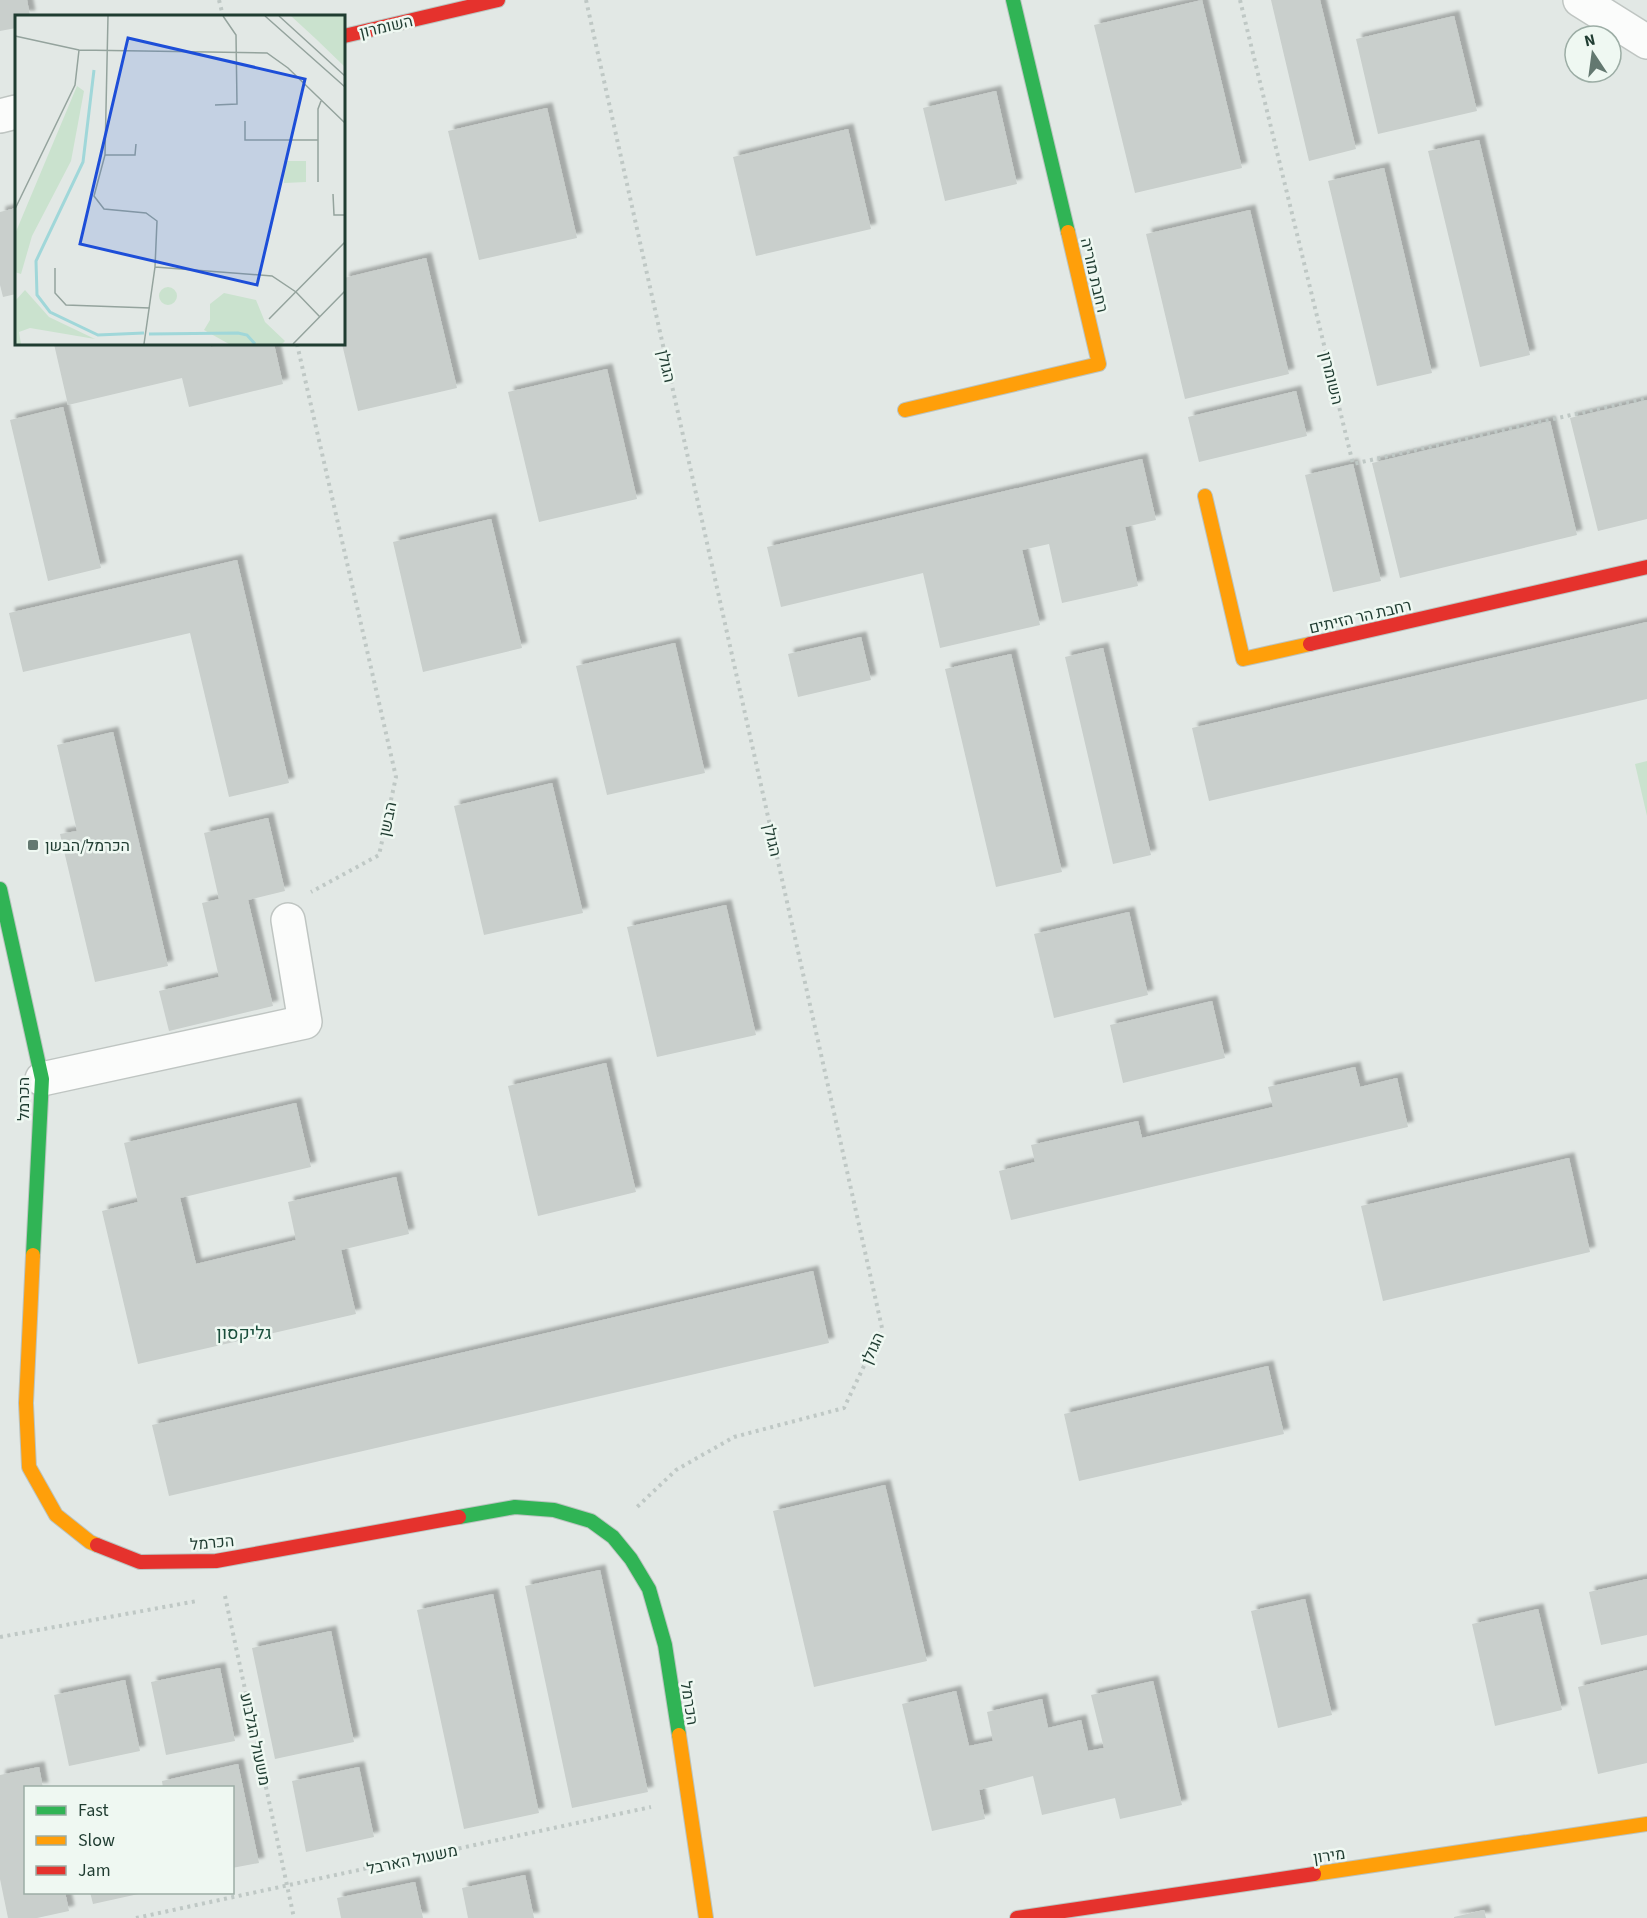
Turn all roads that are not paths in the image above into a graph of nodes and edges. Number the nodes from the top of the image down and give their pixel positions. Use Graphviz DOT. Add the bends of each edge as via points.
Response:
graph roads {
  1 [pos="498,0"];
  2 [pos="1013,0"];
  3 [pos="1580,0"];
  4 [pos="345,36"];
  5 [pos="1647,42"];
  6 [pos="15,112"];
  7 [pos="0,116"];
  8 [pos="906,410"];
  9 [pos="1206,496"];
  10 [pos="1647,567"];
  11 [pos="0,889"];
  12 [pos="288,920"];
  13 [pos="42,1079"];
  14 [pos="1647,1824"];
  15 [pos="706,1918"];
  16 [pos="1017,1918"];
  1 -- 4 [label="street, השומרון"];
  2 -- 8 [label="street, רחבת מוריה" via="1099,364"];
  3 -- 5 [label="street"];
  6 -- 7 [label="street"];
  9 -- 10 [label="street, רחבת הר הזיתים" via="1243,659"];
  11 -- 13 [label="street, הכרמל"];
  12 -- 13 [label="street" via="305,1022"];
  13 -- 15 [label="street, הכרמל" via="26,1403 29,1467 56,1515 90,1542 140,1562 216,1560 515,1507 554,1510 591,1521 632,1558 649,1588 665,1645"];
  14 -- 16 [label="street, מירון"];
}
